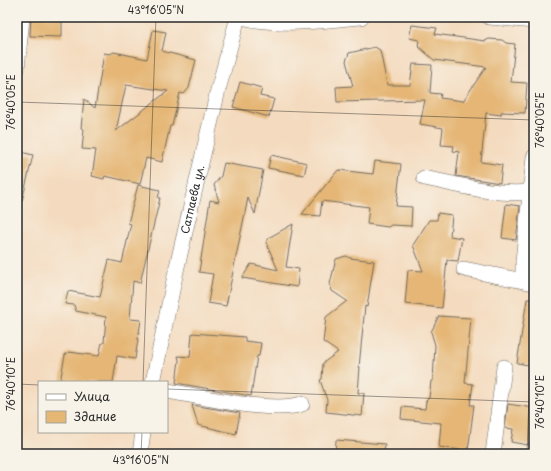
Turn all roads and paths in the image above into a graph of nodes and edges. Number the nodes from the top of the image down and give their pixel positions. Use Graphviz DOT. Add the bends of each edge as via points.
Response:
graph roads {
  1 [pos="22,17"];
  2 [pos="238,17"];
  3 [pos="242,17"];
  4 [pos="361,17"];
  5 [pos="489,17"];
  6 [pos="264,19"];
  7 [pos="294,19"];
  8 [pos="534,21"];
  9 [pos="17,69"];
  10 [pos="534,157"];
  11 [pos="424,178"];
  12 [pos="531,192"];
  13 [pos="464,269"];
  14 [pos="530,282"];
  15 [pos="504,367"];
  16 [pos="153,381"];
  17 [pos="168,391"];
  18 [pos="302,404"];
  19 [pos="144,433"];
  20 [pos="140,454"];
  21 [pos="493,454"];
  1 -- 9 [label="street"];
  2 -- 16 [label="street, Сатпаева ул." via="179,256"];
  3 -- 6 [label="street"];
  4 -- 7 [label="street"];
  5 -- 8 [label="street"];
  6 -- 7 [label="street"];
  10 -- 12 [label="street"];
  11 -- 12 [label="street" via="486,191"];
  12 -- 14 [label="street" via="522,272"];
  13 -- 14 [label="street"];
  15 -- 21 [label="street"];
  17 -- 18 [label="street" via="270,407 294,407"];
  19 -- 20 [label="street"];
}
